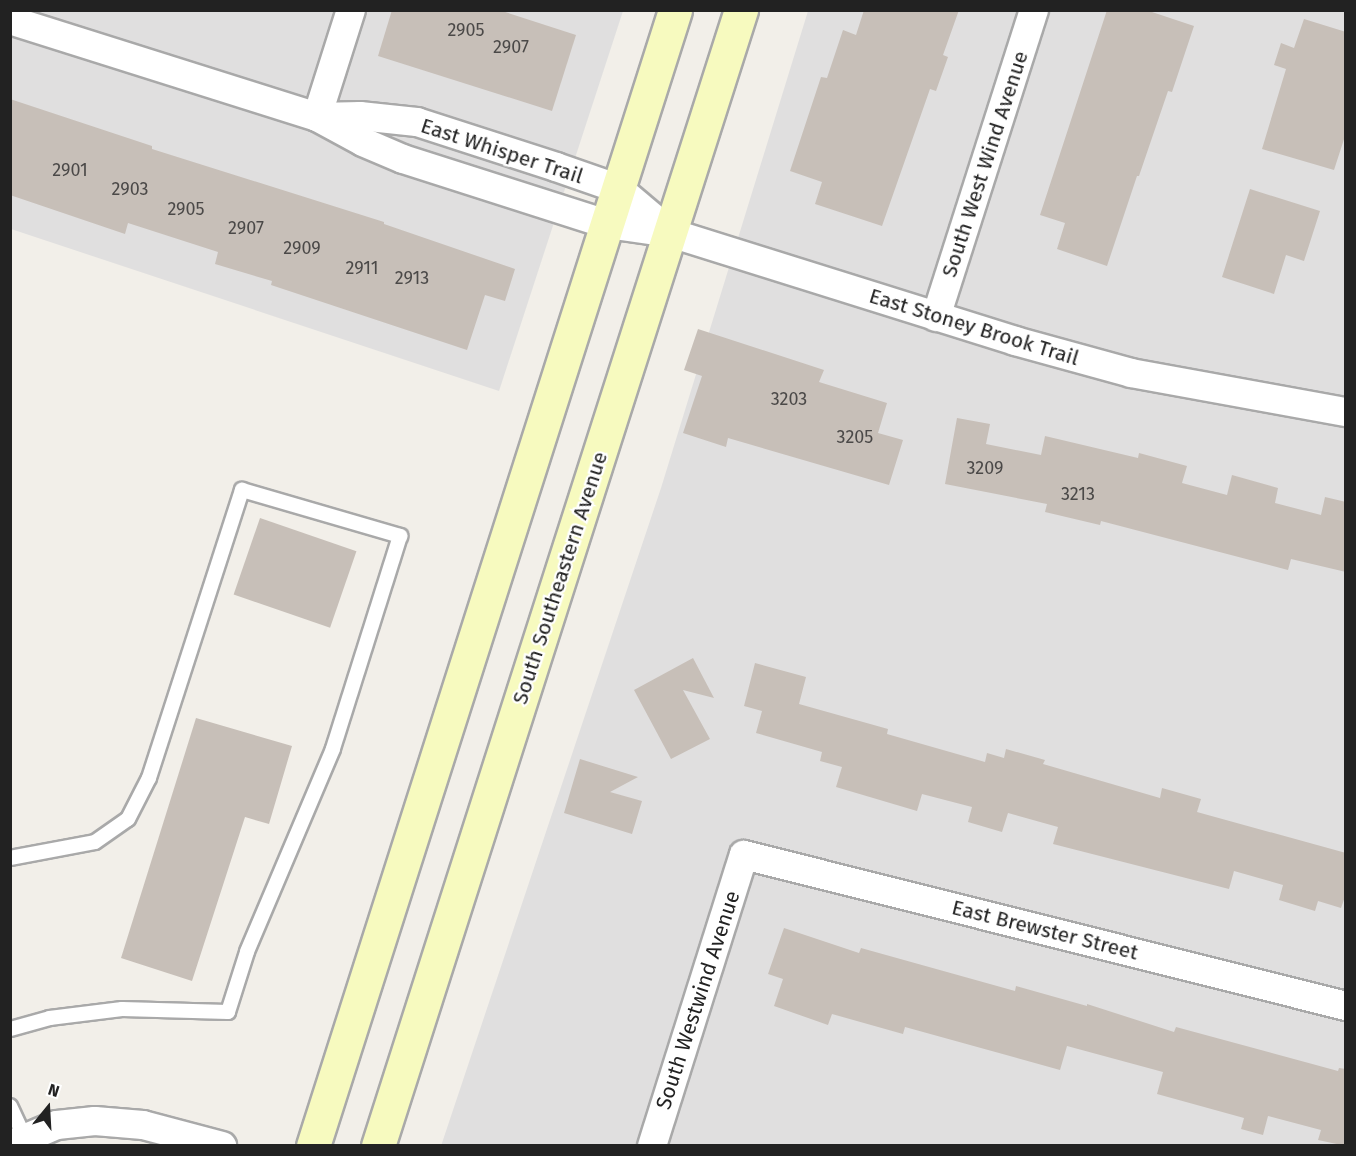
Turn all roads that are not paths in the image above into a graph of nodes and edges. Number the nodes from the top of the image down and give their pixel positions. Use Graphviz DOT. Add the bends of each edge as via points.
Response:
graph roads {
  1 [pos="351,10"];
  2 [pos="675,10"];
  3 [pos="741,10"];
  4 [pos="1034,10"];
  5 [pos="10,20"];
  6 [pos="317,117"];
  7 [pos="619,189"];
  8 [pos="607,224"];
  9 [pos="670,233"];
  10 [pos="936,317"];
  11 [pos="1344,406"];
  12 [pos="744,855"];
  13 [pos="10,858"];
  14 [pos="1346,1006"];
  15 [pos="10,1029"];
  16 [pos="10,1106"];
  17 [pos="18,1142"];
  18 [pos="222,1146"];
  19 [pos="313,1146"];
  20 [pos="378,1146"];
  21 [pos="652,1146"];
  1 -- 6 [label="street"];
  2 -- 7 [label="main road"];
  3 -- 9 [label="main road, South Southeastern Avenue"];
  4 -- 10 [label="street, South West Wind Avenue"];
  5 -- 6 [label="street, East Whisper Trail"];
  6 -- 7 [label="street, East Whisper Trail" via="360,116 417,122"];
  6 -- 8 [label="street, East Whisper Trail" via="404,159"];
  7 -- 8 [label="main road"];
  7 -- 9 [label="street, East Whisper Trail"];
  8 -- 9 [label="street, East Stoney Brook Trail"];
  8 -- 19 [label="main road"];
  9 -- 10 [label="street, East Stoney Brook Trail"];
  9 -- 20 [label="main road, South Southeastern Avenue"];
  10 -- 11 [label="street, East Stoney Brook Trail" via="1131,373"];
  12 -- 14 [label="street, East Brewster Street"];
  12 -- 21 [label="street, South Westwind Avenue"];
  13 -- 15 [label="lane" via="95,842 128,819 149,778 242,490 400,536 333,749 247,952 228,1012 122,1009 50,1018"];
  16 -- 17 [label="lane"];
  17 -- 18 [label="street" via="57,1125 95,1121 143,1125"];
}
